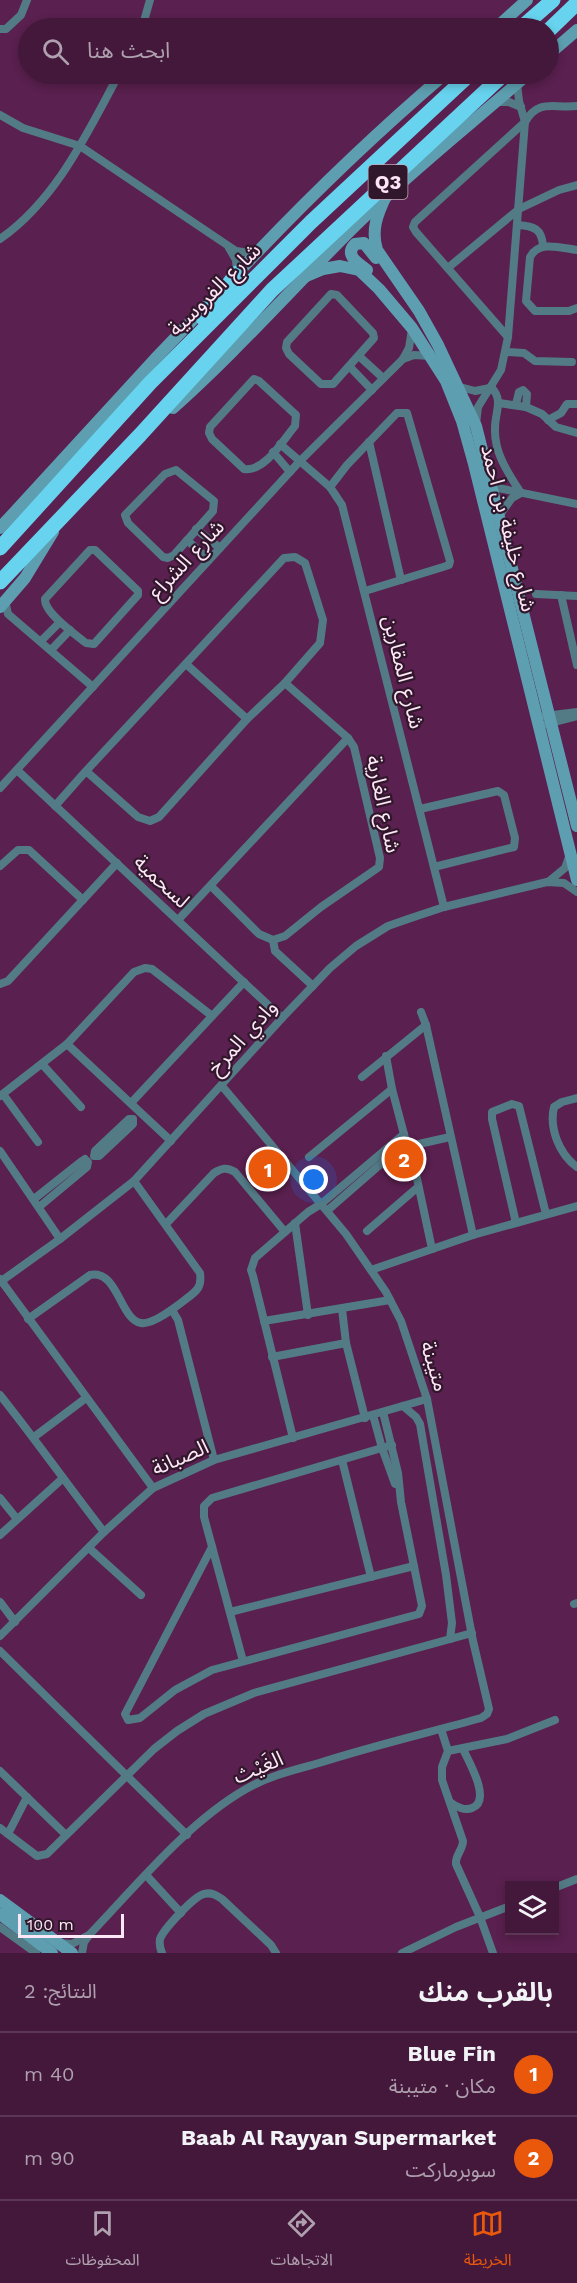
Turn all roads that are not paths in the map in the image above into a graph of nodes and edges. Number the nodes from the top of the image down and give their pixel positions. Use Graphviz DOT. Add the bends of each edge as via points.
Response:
graph roads {
  1 [pos="27,0"];
  2 [pos="150,0"];
  3 [pos="527,0"];
  4 [pos="554,0"];
  5 [pos="577,3"];
  6 [pos="145,18"];
  7 [pos="507,18"];
  8 [pos="533,18"];
  9 [pos="559,21"];
  10 [pos="0,29"];
  11 [pos="577,30"];
  12 [pos="559,46"];
  13 [pos="114,84"];
  14 [pos="434,84"];
  15 [pos="459,84"];
  16 [pos="493,84"];
  17 [pos="516,84"];
  18 [pos="517,84"];
  19 [pos="496,102"];
  20 [pos="577,105"];
  21 [pos="520,107"];
  22 [pos="0,115"];
  23 [pos="525,122"];
  24 [pos="80,146"];
  25 [pos="577,185"];
  26 [pos="386,196"];
  27 [pos="519,208"];
  28 [pos="518,225"];
  29 [pos="0,239"];
  30 [pos="227,246"];
  31 [pos="543,246"];
  32 [pos="259,250"];
  33 [pos="577,250"];
  34 [pos="449,267"];
  35 [pos="237,273"];
  36 [pos="304,277"];
  37 [pos="398,279"];
  38 [pos="383,295"];
  39 [pos="577,308"];
  40 [pos="412,328"];
  41 [pos="508,337"];
  42 [pos="506,352"];
  43 [pos="359,356"];
  44 [pos="431,356"];
  45 [pos="403,359"];
  46 [pos="572,362"];
  47 [pos="350,367"];
  48 [pos="383,378"];
  49 [pos="150,383"];
  50 [pos="460,387"];
  51 [pos="491,387"];
  52 [pos="372,390"];
  53 [pos="499,403"];
  54 [pos="516,404"];
  55 [pos="577,404"];
  56 [pos="526,407"];
  57 [pos="548,420"];
  58 [pos="476,426"];
  59 [pos="577,433"];
  60 [pos="140,435"];
  61 [pos="369,442"];
  62 [pos="280,444"];
  63 [pos="273,452"];
  64 [pos="299,462"];
  65 [pos="290,472"];
  66 [pos="327,485"];
  67 [pos="493,487"];
  68 [pos="521,493"];
  69 [pos="577,504"];
  70 [pos="63,514"];
  71 [pos="500,516"];
  72 [pos="0,528"];
  73 [pos="196,529"];
  74 [pos="187,540"];
  75 [pos="0,548"];
  76 [pos="220,548"];
  77 [pos="209,560"];
  78 [pos="401,579"];
  79 [pos="0,582"];
  80 [pos="365,589"];
  81 [pos="536,594"];
  82 [pos="561,595"];
  83 [pos="577,596"];
  84 [pos="3,609"];
  85 [pos="60,622"];
  86 [pos="70,630"];
  87 [pos="41,641"];
  88 [pos="51,650"];
  89 [pos="186,664"];
  90 [pos="577,665"];
  91 [pos="285,683"];
  92 [pos="93,687"];
  93 [pos="577,712"];
  94 [pos="577,716"];
  95 [pos="247,719"];
  96 [pos="551,719"];
  97 [pos="537,721"];
  98 [pos="348,738"];
  99 [pos="17,770"];
  100 [pos="86,771"];
  101 [pos="0,788"];
  102 [pos="55,806"];
  103 [pos="420,809"];
  104 [pos="577,826"];
  105 [pos="570,854"];
  106 [pos="117,864"];
  107 [pos="0,866"];
  108 [pos="434,867"];
  109 [pos="577,880"];
  110 [pos="547,882"];
  111 [pos="211,886"];
  112 [pos="577,892"];
  113 [pos="83,900"];
  114 [pos="444,907"];
  115 [pos="178,920"];
  116 [pos="273,940"];
  117 [pos="244,982"];
  118 [pos="0,984"];
  119 [pos="313,986"];
  120 [pos="421,1012"];
  121 [pos="212,1016"];
  122 [pos="282,1018"];
  123 [pos="426,1025"];
  124 [pos="67,1044"];
  125 [pos="386,1056"];
  126 [pos="42,1064"];
  127 [pos="363,1077"];
  128 [pos="222,1086"];
  129 [pos="392,1089"];
  130 [pos="1,1094"];
  131 [pos="577,1098"];
  132 [pos="131,1103"];
  133 [pos="81,1107"];
  134 [pos="140,1111"];
  135 [pos="450,1137"];
  136 [pos="171,1141"];
  137 [pos="407,1141"];
  138 [pos="38,1142"];
  139 [pos="107,1144"];
  140 [pos="0,1151"];
  141 [pos="309,1157"];
  142 [pos="577,1167"];
  143 [pos="72,1174"];
  144 [pos="134,1181"];
  145 [pos="418,1187"];
  146 [pos="36,1203"];
  147 [pos="577,1206"];
  148 [pos="324,1207"];
  149 [pos="546,1214"];
  150 [pos="295,1223"];
  151 [pos="516,1223"];
  152 [pos="166,1224"];
  153 [pos="367,1231"];
  154 [pos="285,1232"];
  155 [pos="473,1235"];
  156 [pos="60,1239"];
  157 [pos="432,1249"];
  158 [pos="371,1270"];
  159 [pos="0,1281"];
  160 [pos="390,1300"];
  161 [pos="342,1309"];
  162 [pos="172,1310"];
  163 [pos="308,1315"];
  164 [pos="28,1319"];
  165 [pos="264,1322"];
  166 [pos="346,1344"];
  167 [pos="272,1357"];
  168 [pos="0,1395"];
  169 [pos="86,1398"];
  170 [pos="427,1399"];
  171 [pos="403,1406"];
  172 [pos="383,1412"];
  173 [pos="369,1416"];
  174 [pos="34,1437"];
  175 [pos="293,1438"];
  176 [pos="392,1445"];
  177 [pos="382,1448"];
  178 [pos="214,1460"];
  179 [pos="342,1460"];
  180 [pos="62,1479"];
  181 [pos="153,1488"];
  182 [pos="0,1498"];
  183 [pos="401,1502"];
  184 [pos="17,1519"];
  185 [pos="104,1532"];
  186 [pos="0,1536"];
  187 [pos="212,1547"];
  188 [pos="89,1548"];
  189 [pos="414,1566"];
  190 [pos="371,1577"];
  191 [pos="141,1595"];
  192 [pos="0,1602"];
  193 [pos="230,1612"];
  194 [pos="15,1622"];
  195 [pos="472,1633"];
  196 [pos="0,1636"];
  197 [pos="450,1639"];
  198 [pos="0,1651"];
  199 [pos="243,1661"];
  200 [pos="487,1713"];
  201 [pos="555,1720"];
  202 [pos="441,1729"];
  203 [pos="463,1749"];
  204 [pos="448,1751"];
  205 [pos="0,1771"];
  206 [pos="127,1777"];
  207 [pos="27,1797"];
  208 [pos="450,1802"];
  209 [pos="4,1831"];
  210 [pos="186,1834"];
  211 [pos="66,1835"];
  212 [pos="146,1875"];
  213 [pos="577,1879"];
  214 [pos="559,1886"];
  215 [pos="0,1900"];
  216 [pos="505,1908"];
  217 [pos="182,1913"];
  218 [pos="0,1914"];
  219 [pos="480,1917"];
  220 [pos="0,1927"];
  221 [pos="90,1934"];
  222 [pos="56,1948"];
  223 [pos="28,1950"];
  224 [pos="36,1953"];
  225 [pos="72,1953"];
  226 [pos="82,1953"];
  227 [pos="162,1953"];
  228 [pos="276,1953"];
  229 [pos="402,1953"];
  230 [pos="493,1953"];
  1 -- 10 [label="street" via="21,15 6,29"];
  2 -- 6 [label="street"];
  3 -- 7 [label="main road"];
  4 -- 8 [label="highway"];
  5 -- 9 [label="highway"];
  11 -- 12 [label="main road"];
  13 -- 24 [label="street"];
  14 -- 32 [label="main road, شارع الفروسية"];
  15 -- 49 [label="highway, شارع الفروسية" via="311,222"];
  16 -- 60 [label="highway, شارع الفروسية / Q3" via="272,290"];
  17 -- 19 [label="main road, شارع الفروسية"];
  18 -- 21 [label="street"];
  19 -- 21 [label="street"];
  19 -- 26 [label="main road, شارع الفروسية"];
  20 -- 23 [label="street" via="537,108"];
  21 -- 23 [label="street"];
  22 -- 24 [label="street" via="23,128"];
  23 -- 27 [label="street"];
  23 -- 34 [label="street" via="415,222 416,232"];
  24 -- 29 [label="street" via="37,207"];
  24 -- 30 [label="street"];
  25 -- 27 [label="street"];
  26 -- 36 [label="main road, شارع الفروسية"];
  26 -- 37 [label="main road, شارع خليفة بن احمد" via="374,225 374,239 377,250"];
  27 -- 28 [label="street"];
  27 -- 34 [label="street"];
  28 -- 31 [label="street" via="535,227 541,232"];
  28 -- 41 [label="street"];
  30 -- 32 [label="street" via="242,253"];
  30 -- 35 [label="street" via="236,260"];
  31 -- 33 [label="street"];
  31 -- 39 [label="street" via="530,257 526,301 535,311"];
  32 -- 35 [label="main road, شارع الفروسية"];
  34 -- 41 [label="street"];
  35 -- 49 [label="highway"];
  35 -- 72 [label="main road, شارع الفروسية"];
  36 -- 38 [label="main road, شارع خليفة بن احمد" via="340,266 359,270"];
  36 -- 60 [label="main road, شارع الفروسية" via="214,370"];
  37 -- 38 [label="main road" via="367,245 359,243 352,247 352,259 375,276"];
  37 -- 50 [label="main road, شارع خليفة بن احمد"];
  38 -- 40 [label="main road, شارع خليفة بن احمد"];
  40 -- 44 [label="main road, شارع خليفة بن احمد"];
  40 -- 45 [label="street, شارع الشراع"];
  41 -- 42 [label="street"];
  42 -- 46 [label="street" via="524,353 535,361"];
  42 -- 51 [label="street"];
  43 -- 47 [label="street"];
  43 -- 47 [label="street" via="371,344 373,333 331,294 287,342 286,348 321,384 333,384"];
  43 -- 48 [label="street"];
  44 -- 45 [label="street"];
  44 -- 97 [label="main road, شارع خليفة بن احمد" via="454,401 474,464"];
  45 -- 48 [label="street, شارع الشراع"];
  47 -- 52 [label="street"];
  48 -- 52 [label="street, شارع الشراع"];
  49 -- 75 [label="highway, شارع الفروسية"];
  50 -- 51 [label="street" via="475,391"];
  50 -- 58 [label="main road, شارع خليفة بن احمد"];
  51 -- 53 [label="street"];
  51 -- 58 [label="street" via="478,407"];
  52 -- 64 [label="street, شارع الشراع"];
  53 -- 54 [label="street"];
  53 -- 68 [label="street" via="495,427 499,454"];
  54 -- 56 [label="street"];
  54 -- 56 [label="street" via="523,390 527,394"];
  55 -- 57 [label="street" via="567,404"];
  56 -- 57 [label="street"];
  57 -- 59 [label="street" via="556,427"];
  58 -- 67 [label="main road, شارع خليفة بن احمد"];
  60 -- 70 [label="highway, شارع الفروسية"];
  61 -- 66 [label="street"];
  61 -- 78 [label="street"];
  61 -- 78 [label="street" via="397,413 409,416 450,554 449,565"];
  62 -- 63 [label="street"];
  62 -- 63 [label="street" via="295,426 296,415 254,379 210,427 209,433 244,469 256,469"];
  62 -- 64 [label="street, شارع المقارين"];
  63 -- 65 [label="street"];
  64 -- 65 [label="street, شارع الشراع"];
  64 -- 66 [label="street, شارع المقارين"];
  65 -- 76 [label="street, شارع الشراع"];
  66 -- 80 [label="street, شارع المقارين" via="342,505"];
  67 -- 68 [label="street"];
  67 -- 71 [label="main road, شارع خليفة بن احمد"];
  68 -- 69 [label="street"];
  68 -- 71 [label="street" via="512,498"];
  70 -- 79 [label="highway, شارع الفروسية"];
  70 -- 84 [label="main road, شارع الفروسية"];
  71 -- 96 [label="main road, شارع خليفة بن احمد"];
  73 -- 74 [label="street"];
  73 -- 74 [label="street" via="213,511 214,501 176,470 165,474 125,515 128,523 163,556 174,555"];
  73 -- 76 [label="street"];
  74 -- 77 [label="street"];
  76 -- 77 [label="street, شارع الشراع"];
  77 -- 92 [label="street, شارع الشراع"];
  78 -- 80 [label="street"];
  80 -- 103 [label="street, شارع المقارين"];
  81 -- 82 [label="street"];
  82 -- 83 [label="street"];
  82 -- 90 [label="street"];
  84 -- 87 [label="street"];
  85 -- 86 [label="street"];
  85 -- 86 [label="street" via="45,606 45,599 85,553 95,550 138,591 137,598 94,644 86,643"];
  85 -- 87 [label="street"];
  86 -- 88 [label="street"];
  87 -- 88 [label="street"];
  88 -- 92 [label="street"];
  89 -- 91 [label="street" via="284,558 295,556 305,563 323,631 320,643"];
  89 -- 95 [label="street"];
  89 -- 100 [label="street"];
  91 -- 95 [label="street"];
  91 -- 98 [label="street"];
  92 -- 99 [label="street, شارع الشراع"];
  93 -- 96 [label="street"];
  94 -- 96 [label="street"];
  95 -- 100 [label="street" via="159,817 150,821 138,817"];
  96 -- 97 [label="street"];
  96 -- 104 [label="main road, شارع خليفة بن احمد"];
  97 -- 105 [label="main road, شارع خليفة بن احمد"];
  98 -- 111 [label="street, شارع الغارية"];
  98 -- 116 [label="street, شارع الغارية" via="354,747 379,867 285,936"];
  99 -- 101 [label="street, شارع الشراع"];
  99 -- 102 [label="street, لسحمية"];
  100 -- 102 [label="street"];
  102 -- 106 [label="street, لسحمية"];
  103 -- 108 [label="street, شارع المقارين"];
  103 -- 108 [label="street" via="498,791 504,795 515,838 514,847"];
  105 -- 109 [label="main road, شارع خليفة بن احمد"];
  105 -- 110 [label="street" via="565,868"];
  106 -- 113 [label="street"];
  106 -- 115 [label="street, لسحمية"];
  107 -- 113 [label="street" via="18,850 29,850"];
  108 -- 114 [label="street, شارع المقارين"];
  110 -- 112 [label="street" via="564,883"];
  110 -- 114 [label="street, وادي المرخ"];
  111 -- 115 [label="street, شارع الغارية"];
  111 -- 116 [label="street" via="260,934"];
  113 -- 118 [label="street" via="8,981"];
  114 -- 119 [label="street, وادي المرخ" via="370,936"];
  115 -- 117 [label="street, لسحمية"];
  116 -- 119 [label="street" via="274,951"];
  117 -- 121 [label="street"];
  117 -- 122 [label="street, لسحمية"];
  119 -- 122 [label="street, وادي المرخ"];
  120 -- 123 [label="street"];
  121 -- 124 [label="street" via="152,969 145,969 134,972"];
  121 -- 132 [label="street"];
  122 -- 128 [label="street, وادي المرخ"];
  123 -- 125 [label="street"];
  123 -- 135 [label="street"];
  124 -- 126 [label="street"];
  124 -- 132 [label="street"];
  125 -- 127 [label="street"];
  125 -- 129 [label="street"];
  126 -- 130 [label="street"];
  126 -- 133 [label="street"];
  128 -- 136 [label="street, وادي المرخ"];
  128 -- 148 [label="street, متيبنة"];
  129 -- 137 [label="street"];
  129 -- 141 [label="street"];
  130 -- 138 [label="street"];
  131 -- 142 [label="street" via="554,1107 551,1119 566,1157"];
  132 -- 134 [label="street"];
  134 -- 136 [label="street"];
  134 -- 139 [label="street" via="134,1122"];
  135 -- 137 [label="street"];
  135 -- 155 [label="street"];
  136 -- 144 [label="street, وادي المرخ"];
  137 -- 145 [label="street"];
  137 -- 148 [label="street"];
  140 -- 146 [label="street"];
  143 -- 146 [label="street"];
  144 -- 152 [label="street"];
  144 -- 156 [label="street, وادي المرخ"];
  145 -- 153 [label="street"];
  145 -- 157 [label="street"];
  146 -- 156 [label="street"];
  147 -- 149 [label="street"];
  148 -- 150 [label="street"];
  148 -- 158 [label="street, متيبنة"];
  149 -- 151 [label="street"];
  149 -- 151 [label="street" via="519,1106 512,1104 492,1112 492,1119"];
  150 -- 154 [label="street"];
  150 -- 163 [label="street"];
  151 -- 155 [label="street"];
  152 -- 154 [label="street" via="214,1173 228,1168"];
  152 -- 162 [label="street" via="200,1273 201,1282 198,1290"];
  154 -- 165 [label="street" via="253,1263"];
  155 -- 157 [label="street"];
  156 -- 159 [label="street, وادي المرخ"];
  157 -- 158 [label="street"];
  158 -- 160 [label="street, متيبنة"];
  159 -- 164 [label="street"];
  160 -- 161 [label="street"];
  160 -- 170 [label="street, متيبنة"];
  161 -- 163 [label="street"];
  161 -- 166 [label="street"];
  162 -- 164 [label="street" via="141,1323 133,1319 103,1276 96,1274"];
  162 -- 178 [label="street" via="178,1320"];
  163 -- 165 [label="street"];
  164 -- 169 [label="street"];
  165 -- 167 [label="street"];
  166 -- 167 [label="street"];
  166 -- 173 [label="street"];
  167 -- 175 [label="street"];
  168 -- 174 [label="street"];
  169 -- 174 [label="street"];
  169 -- 181 [label="street"];
  170 -- 171 [label="street, الصبانة"];
  170 -- 195 [label="street, متيبنة"];
  171 -- 172 [label="street, الصبانة"];
  171 -- 197 [label="street, متيبنة" via="420,1424 452,1623"];
  172 -- 173 [label="street, الصبانة"];
  172 -- 176 [label="street"];
  173 -- 175 [label="street, الصبانة"];
  173 -- 177 [label="street"];
  174 -- 180 [label="street"];
  175 -- 178 [label="street, الصبانة"];
  176 -- 177 [label="street"];
  176 -- 183 [label="street"];
  177 -- 179 [label="street"];
  177 -- 183 [label="street"];
  178 -- 181 [label="street, الصبانة"];
  179 -- 187 [label="street" via="207,1501 202,1512"];
  179 -- 190 [label="street"];
  180 -- 184 [label="street"];
  180 -- 185 [label="street"];
  181 -- 185 [label="street, الصبانة"];
  182 -- 184 [label="street"];
  183 -- 189 [label="street"];
  184 -- 186 [label="street"];
  185 -- 188 [label="street, الصبانة"];
  187 -- 193 [label="street"];
  187 -- 199 [label="street" via="125,1717 136,1720 188,1682"];
  188 -- 191 [label="street"];
  188 -- 194 [label="street, الصبانة"];
  189 -- 190 [label="street"];
  189 -- 199 [label="street" via="422,1606 418,1614"];
  190 -- 193 [label="street"];
  192 -- 194 [label="street"];
  193 -- 199 [label="street"];
  194 -- 196 [label="street, الصبانة"];
  195 -- 197 [label="street"];
  195 -- 200 [label="street, متيبنة"];
  197 -- 206 [label="street" via="244,1697 204,1714 154,1749"];
  198 -- 206 [label="street"];
  200 -- 202 [label="street, الغَيْث"];
  201 -- 203 [label="street"];
  202 -- 204 [label="street"];
  202 -- 210 [label="street, الغَيْث" via="277,1775 224,1802"];
  203 -- 204 [label="street"];
  203 -- 208 [label="street" via="481,1799 467,1809"];
  204 -- 208 [label="street" via="442,1773"];
  205 -- 207 [label="street"];
  206 -- 210 [label="street"];
  206 -- 211 [label="street"];
  207 -- 209 [label="street"];
  207 -- 211 [label="street"];
  208 -- 219 [label="street" via="463,1841 456,1864"];
  209 -- 211 [label="street" via="37,1856 47,1854"];
  210 -- 212 [label="street, الغَيْث"];
  212 -- 217 [label="street"];
  212 -- 221 [label="street, الغَيْث"];
  213 -- 214 [label="street"];
  215 -- 222 [label="main road"];
  216 -- 219 [label="street"];
  217 -- 227 [label="street" via="160,1937"];
  217 -- 228 [label="street" via="201,1895 217,1895"];
  218 -- 222 [label="main road"];
  219 -- 229 [label="street"];
  219 -- 230 [label="street"];
  220 -- 223 [label="street"];
  221 -- 222 [label="street, الغَيْث"];
  221 -- 226 [label="street, الغَيْث"];
  222 -- 225 [label="main road"];
  223 -- 224 [label="street"];
}
